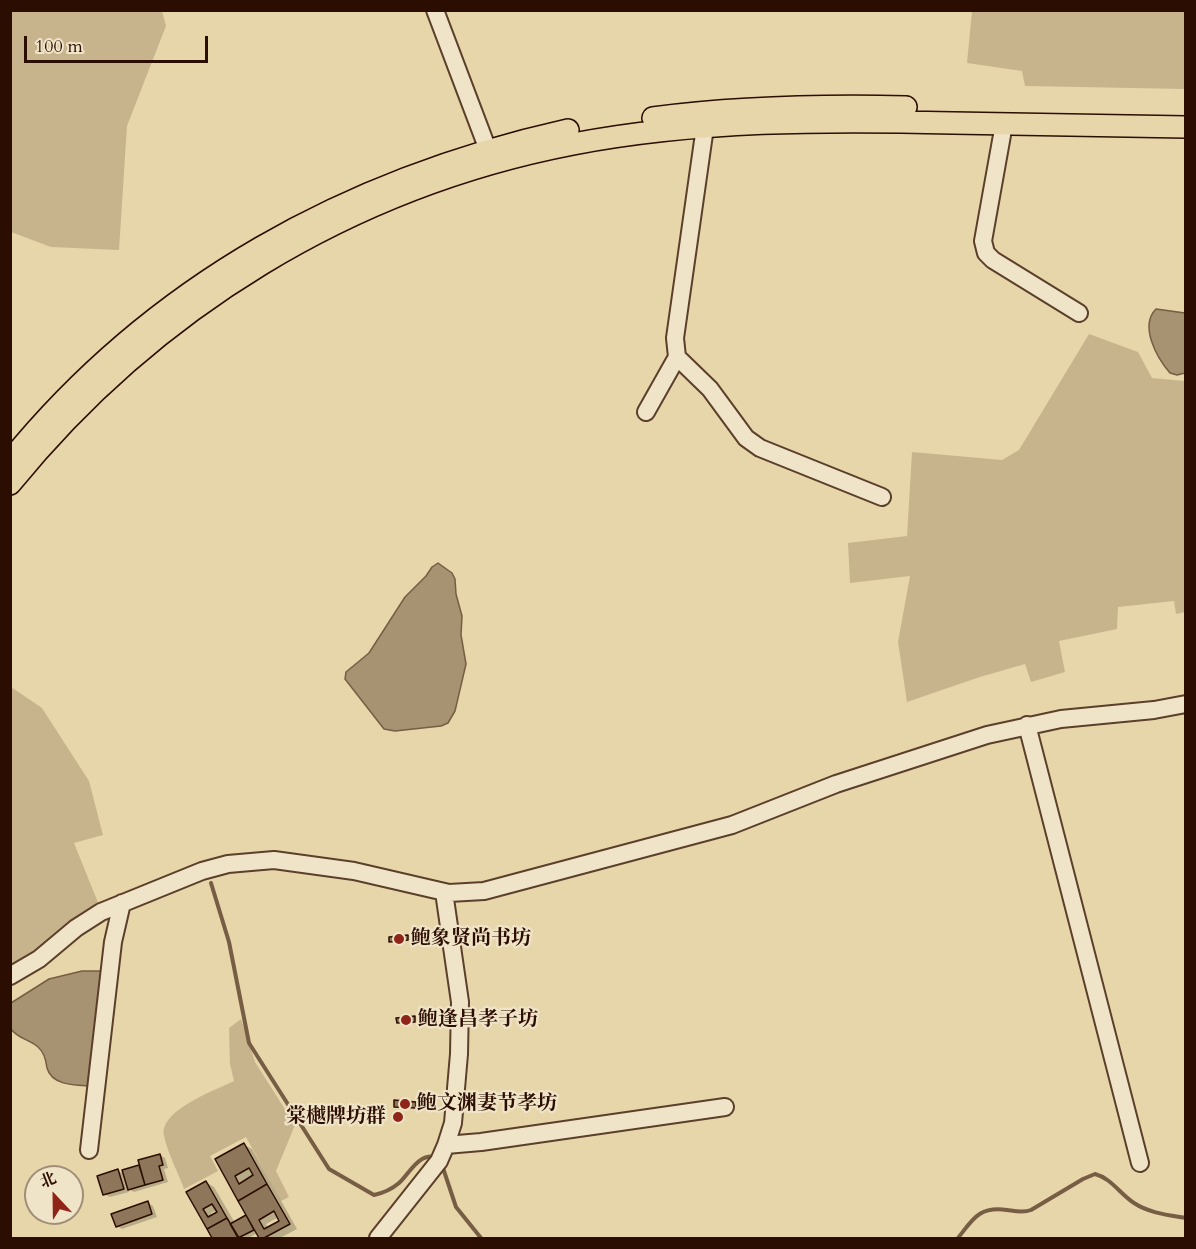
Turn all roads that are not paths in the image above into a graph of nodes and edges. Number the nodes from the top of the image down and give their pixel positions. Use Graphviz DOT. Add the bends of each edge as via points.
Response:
graph roads {
  1 [pos="435,10"];
  2 [pos="1185,112"];
  3 [pos="1004,124"];
  4 [pos="705,127"];
  5 [pos="1185,127"];
  6 [pos="488,150"];
  7 [pos="1079,313"];
  8 [pos="677,357"];
  9 [pos="646,412"];
  10 [pos="15,449"];
  11 [pos="10,484"];
  12 [pos="882,497"];
  13 [pos="1185,704"];
  14 [pos="1027,725"];
  15 [pos="444,892"];
  16 [pos="122,903"];
  17 [pos="10,976"];
  18 [pos="725,1107"];
  19 [pos="446,1145"];
  20 [pos="89,1150"];
  21 [pos="1140,1163"];
  22 [pos="378,1239"];
  1 -- 6 [label="street"];
  2 -- 6 [label="main road" via="873,106 729,110 571,130"];
  3 -- 4 [label="main road" via="833,121"];
  3 -- 5 [label="main road"];
  3 -- 7 [label="street" via="984,249 993,260"];
  4 -- 8 [label="street" via="675,338"];
  4 -- 11 [label="main road" via="574,144 507,160 402,195 327,228 261,264 142,348 70,415"];
  6 -- 10 [label="main road" via="349,202 286,233 221,272 124,344"];
  8 -- 9 [label="street"];
  8 -- 12 [label="street" via="710,389 746,438 760,448"];
  13 -- 14 [label="street"];
  14 -- 15 [label="street" via="836,784 732,825 484,891"];
  14 -- 21 [label="street"];
  15 -- 16 [label="street" via="354,871 257,860 215,867"];
  15 -- 19 [label="street" via="460,1002 457,1089"];
  16 -- 17 [label="street" via="89,919 39,959"];
  16 -- 20 [label="street" via="113,942"];
  18 -- 19 [label="street"];
  19 -- 22 [label="street" via="431,1174"];
}
